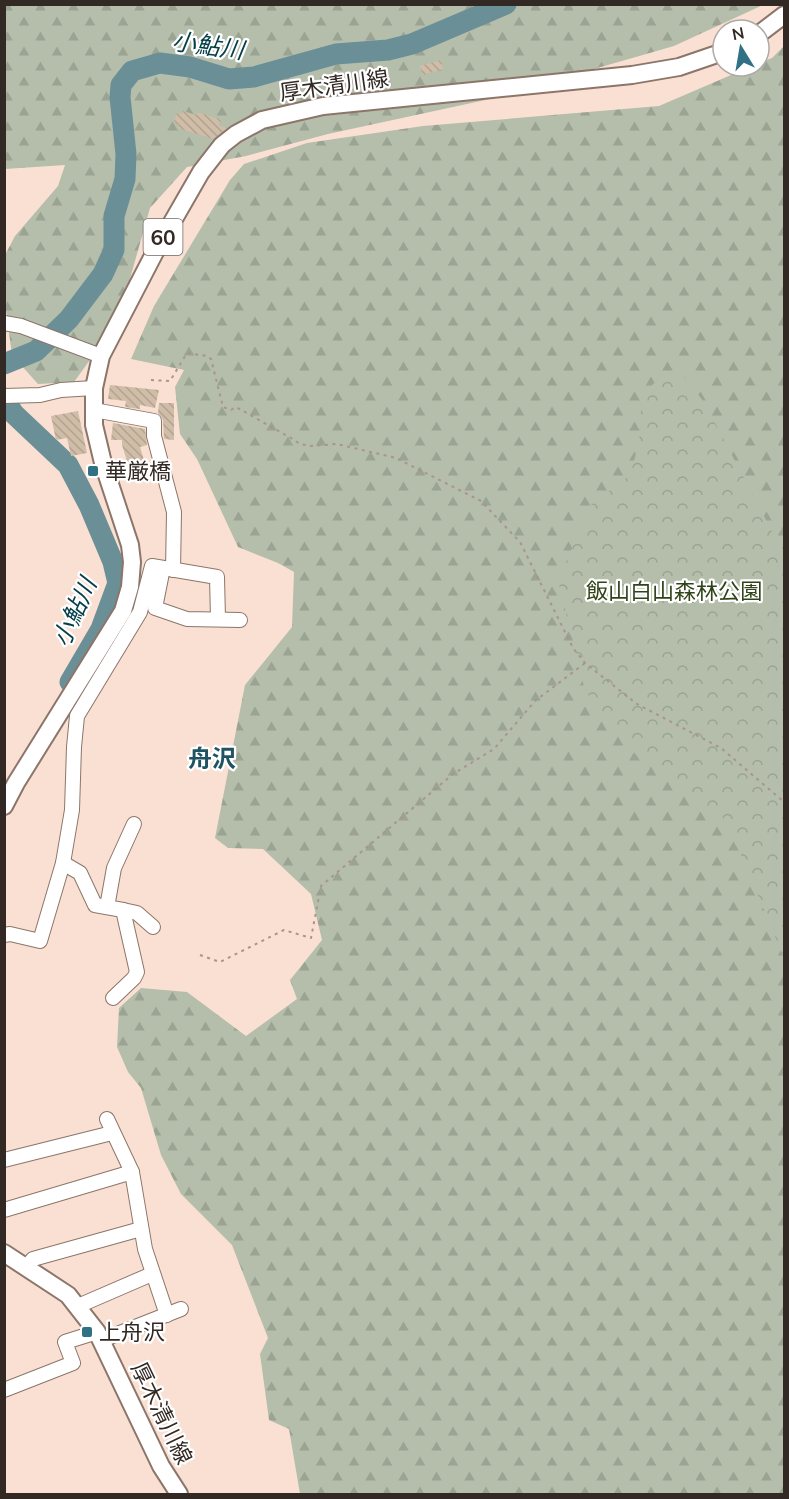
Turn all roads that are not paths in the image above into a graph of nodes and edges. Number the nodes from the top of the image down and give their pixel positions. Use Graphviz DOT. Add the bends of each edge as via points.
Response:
graph roads {
  1 [pos="784,15"];
  2 [pos="771,25"];
  3 [pos="711,56"];
  4 [pos="4,323"];
  5 [pos="101,356"];
  6 [pos="94,388"];
  7 [pos="4,396"];
  8 [pos="94,410"];
  9 [pos="168,569"];
  10 [pos="218,619"];
  11 [pos="240,620"];
  12 [pos="122,630"];
  13 [pos="4,806"];
  14 [pos="134,824"];
  15 [pos="63,863"];
  16 [pos="107,907"];
  17 [pos="123,910"];
  18 [pos="153,927"];
  19 [pos="4,935"];
  20 [pos="113,998"];
  21 [pos="107,1119"];
  22 [pos="112,1133"];
  23 [pos="4,1160"];
  24 [pos="132,1172"];
  25 [pos="4,1210"];
  26 [pos="141,1229"];
  27 [pos="4,1252"];
  28 [pos="27,1266"];
  29 [pos="152,1274"];
  30 [pos="78,1306"];
  31 [pos="181,1309"];
  32 [pos="166,1315"];
  33 [pos="99,1336"];
  34 [pos="4,1390"];
  35 [pos="179,1494"];
  1 -- 2 [label="main road"];
  3 -- 5 [label="main road, 厚木清川線 / 60" via="660,71 323,106 251,125 222,146 201,172"];
  4 -- 5 [label="street"];
  5 -- 6 [label="main road, 厚木清川線 / 60"];
  6 -- 7 [label="street"];
  6 -- 8 [label="main road, 厚木清川線 / 60"];
  8 -- 9 [label="street" via="154,421 154,436 174,512"];
  8 -- 12 [label="main road, 厚木清川線 / 60" via="103,463 131,554"];
  9 -- 10 [label="street" via="216,577"];
  9 -- 10 [label="street" via="155,608 187,619"];
  9 -- 12 [label="street" via="152,566 140,612"];
  10 -- 11 [label="street"];
  12 -- 13 [label="main road, 厚木清川線 / 60"];
  12 -- 15 [label="street" via="77,716 72,810"];
  14 -- 16 [label="street" via="114,868"];
  15 -- 16 [label="street" via="80,873 95,905"];
  15 -- 19 [label="street" via="40,941"];
  16 -- 17 [label="street"];
  17 -- 18 [label="street" via="137,913"];
  17 -- 20 [label="street" via="137,972"];
  21 -- 22 [label="street"];
  22 -- 23 [label="street"];
  22 -- 24 [label="street"];
  24 -- 25 [label="street"];
  24 -- 26 [label="street"];
  26 -- 28 [label="street" via="33,1259"];
  26 -- 29 [label="street"];
  27 -- 28 [label="main road, 厚木清川線"];
  28 -- 30 [label="main road, 厚木清川線"];
  29 -- 30 [label="street"];
  29 -- 32 [label="street"];
  30 -- 33 [label="main road, 厚木清川線"];
  31 -- 32 [label="street"];
  32 -- 33 [label="street"];
  33 -- 34 [label="street" via="65,1342 73,1363"];
  33 -- 35 [label="main road, 厚木清川線" via="161,1466"];
}
